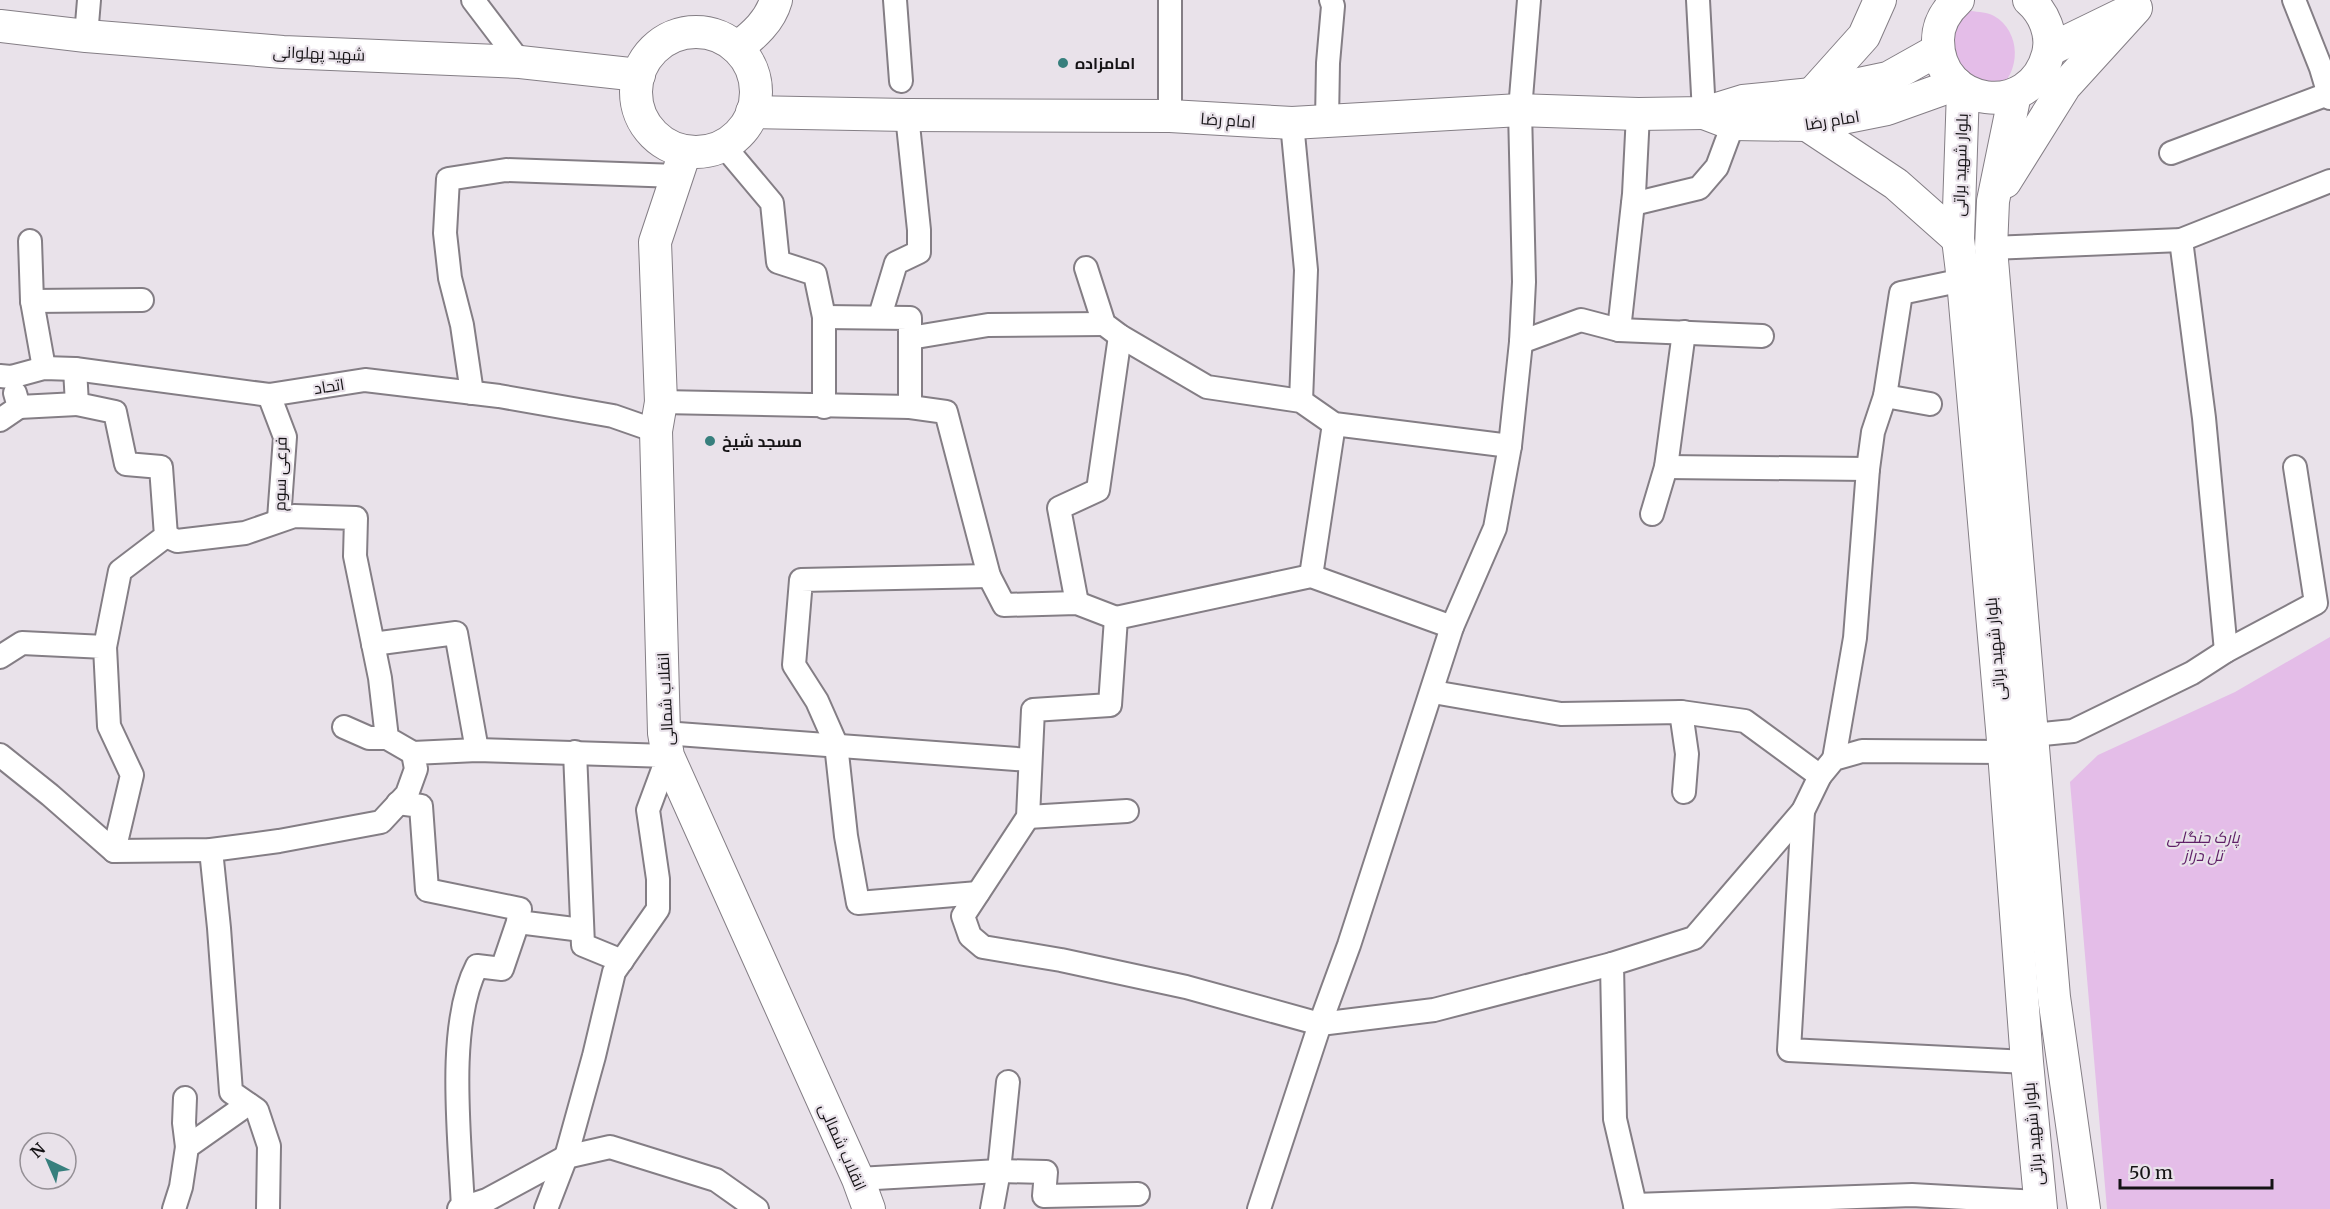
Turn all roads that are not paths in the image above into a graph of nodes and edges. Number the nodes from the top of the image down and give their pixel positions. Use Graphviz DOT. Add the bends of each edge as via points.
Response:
graph roads {
  1 [pos="89,0"];
  2 [pos="473,0"];
  3 [pos="896,0"];
  4 [pos="1170,0"];
  5 [pos="1332,0"];
  6 [pos="1529,0"];
  7 [pos="1698,0"];
  8 [pos="1881,0"];
  9 [pos="2294,0"];
  10 [pos="1953,2"];
  11 [pos="2041,2"];
  12 [pos="781,3"];
  13 [pos="2141,4"];
  14 [pos="0,26"];
  15 [pos="87,36"];
  16 [pos="737,48"];
  17 [pos="1938,50"];
  18 [pos="2049,50"];
  19 [pos="520,62"];
  20 [pos="2326,66"];
  21 [pos="639,75"];
  22 [pos="901,81"];
  23 [pos="1960,87"];
  24 [pos="1812,94"];
  25 [pos="2014,94"];
  26 [pos="2329,96"];
  27 [pos="1520,110"];
  28 [pos="752,112"];
  29 [pos="1704,113"];
  30 [pos="1638,114"];
  31 [pos="907,115"];
  32 [pos="1170,116"];
  33 [pos="1327,121"];
  34 [pos="1292,123"];
  35 [pos="1733,124"];
  36 [pos="1807,125"];
  37 [pos="724,146"];
  38 [pos="2171,153"];
  39 [pos="681,164"];
  40 [pos="2330,181"];
  41 [pos="1993,201"];
  42 [pos="1633,204"];
  43 [pos="1958,239"];
  44 [pos="2181,240"];
  45 [pos="30,241"];
  46 [pos="1991,248"];
  47 [pos="1086,268"];
  48 [pos="1964,280"];
  49 [pos="142,300"];
  50 [pos="32,301"];
  51 [pos="880,316"];
  52 [pos="824,317"];
  53 [pos="1112,330"];
  54 [pos="1619,330"];
  55 [pos="1684,332"];
  56 [pos="1762,336"];
  57 [pos="910,338"];
  58 [pos="1521,342"];
  59 [pos="44,368"];
  60 [pos="75,369"];
  61 [pos="5,376"];
  62 [pos="472,393"];
  63 [pos="269,395"];
  64 [pos="1885,396"];
  65 [pos="1301,401"];
  66 [pos="77,404"];
  67 [pos="1930,405"];
  68 [pos="19,407"];
  69 [pos="824,407"];
  70 [pos="910,407"];
  71 [pos="659,416"];
  72 [pos="0,420"];
  73 [pos="1334,424"];
  74 [pos="1510,446"];
  75 [pos="1666,467"];
  76 [pos="2295,468"];
  77 [pos="1868,470"];
  78 [pos="1652,514"];
  79 [pos="279,519"];
  80 [pos="166,536"];
  81 [pos="989,576"];
  82 [pos="1311,576"];
  83 [pos="1077,603"];
  84 [pos="1116,618"];
  85 [pos="1452,627"];
  86 [pos="373,644"];
  87 [pos="105,647"];
  88 [pos="2226,651"];
  89 [pos="0,657"];
  90 [pos="1432,692"];
  91 [pos="1681,712"];
  92 [pos="344,727"];
  93 [pos="2032,735"];
  94 [pos="387,738"];
  95 [pos="666,744"];
  96 [pos="836,744"];
  97 [pos="477,750"];
  98 [pos="575,752"];
  99 [pos="2004,752"];
  100 [pos="413,753"];
  101 [pos="0,755"];
  102 [pos="1030,760"];
  103 [pos="1827,767"];
  104 [pos="1684,792"];
  105 [pos="398,803"];
  106 [pos="1803,811"];
  107 [pos="1127,812"];
  108 [pos="1028,817"];
  109 [pos="211,850"];
  110 [pos="114,851"];
  111 [pos="978,892"];
  112 [pos="518,922"];
  113 [pos="582,930"];
  114 [pos="622,961"];
  115 [pos="1612,964"];
  116 [pos="1320,1024"];
  117 [pos="2027,1062"];
  118 [pos="1008,1082"];
  119 [pos="185,1098"];
  120 [pos="248,1104"];
  121 [pos="187,1147"];
  122 [pos="566,1157"];
  123 [pos="999,1171"];
  124 [pos="858,1179"];
  125 [pos="1137,1194"];
  126 [pos="2037,1206"];
  127 [pos="1636,1207"];
  128 [pos="461,1208"];
  129 [pos="174,1209"];
  130 [pos="268,1209"];
  131 [pos="546,1209"];
  132 [pos="757,1209"];
  133 [pos="869,1209"];
  134 [pos="992,1209"];
  135 [pos="1259,1209"];
  136 [pos="2084,1209"];
  1 -- 15 [label="street"];
  2 -- 19 [label="street"];
  3 -- 22 [label="street"];
  4 -- 32 [label="street"];
  5 -- 33 [label="street"];
  6 -- 27 [label="street"];
  7 -- 29 [label="street"];
  8 -- 24 [label="main road" via="1864,36"];
  9 -- 20 [label="street"];
  10 -- 17 [label="main road" via="1938,34"];
  11 -- 18 [label="main road"];
  12 -- 16 [label="main road" via="754,35"];
  13 -- 18 [label="main road"];
  13 -- 41 [label="main road" via="2065,86"];
  14 -- 15 [label="main road, شهید پهلوانی"];
  15 -- 19 [label="main road, شهید پهلوانی" via="283,52"];
  16 -- 21 [label="main road" via="707,33 687,33 667,39 651,52"];
  16 -- 28 [label="main road" via="754,81 756,98"];
  17 -- 23 [label="main road" via="1943,66"];
  17 -- 24 [label="main road, امام رضا" via="1887,78"];
  18 -- 25 [label="main road" via="2036,79"];
  19 -- 21 [label="main road, شهید پهلوانی"];
  20 -- 26 [label="street"];
  21 -- 39 [label="main road" via="635,88 637,107 645,125 655,139 670,147"];
  23 -- 25 [label="main road" via="1993,99"];
  23 -- 36 [label="main road, امام رضا" via="1887,109"];
  23 -- 43 [label="main road, بلوار شهید براتی"];
  24 -- 29 [label="main road, امام رضا" via="1743,101"];
  25 -- 41 [label="main road, بلوار شهید براتی"];
  26 -- 38 [label="street"];
  27 -- 30 [label="main road, امام رضا"];
  27 -- 33 [label="main road, امام رضا"];
  27 -- 58 [label="street" via="1524,282"];
  28 -- 31 [label="main road, امام رضا"];
  28 -- 37 [label="main road" via="744,128"];
  29 -- 30 [label="main road, امام رضا"];
  29 -- 35 [label="main road, امام رضا"];
  30 -- 42 [label="street"];
  31 -- 32 [label="main road, امام رضا"];
  31 -- 51 [label="street" via="919,252 896,263"];
  32 -- 34 [label="main road, امام رضا"];
  33 -- 34 [label="main road, امام رضا"];
  34 -- 65 [label="street" via="1306,270"];
  35 -- 36 [label="main road, امام رضا"];
  35 -- 42 [label="street" via="1717,167 1699,188"];
  36 -- 43 [label="main road" via="1896,184"];
  37 -- 39 [label="main road" via="700,152"];
  37 -- 52 [label="street" via="772,203 778,262 815,274"];
  39 -- 62 [label="street" via="506,170 448,179 445,233 450,278"];
  39 -- 71 [label="main road, انقلاب شمالی" via="655,242"];
  40 -- 44 [label="street"];
  41 -- 46 [label="main road, بلوار شهید براتی"];
  42 -- 54 [label="street"];
  43 -- 48 [label="main road, بلوار شهید براتی"];
  44 -- 46 [label="street"];
  44 -- 88 [label="street" via="2204,418"];
  45 -- 50 [label="street"];
  46 -- 93 [label="main road, بلوار شهید براتی"];
  47 -- 53 [label="street"];
  48 -- 64 [label="street" via="1901,293"];
  48 -- 99 [label="main road, بلوار شهید براتی"];
  49 -- 50 [label="street"];
  50 -- 59 [label="street"];
  51 -- 52 [label="street"];
  51 -- 57 [label="street" via="910,318"];
  52 -- 69 [label="street"];
  53 -- 57 [label="street" via="988,325"];
  53 -- 65 [label="street" via="1207,387"];
  53 -- 83 [label="street" via="1098,490 1059,508"];
  54 -- 55 [label="street"];
  54 -- 58 [label="street" via="1581,320"];
  55 -- 56 [label="street"];
  55 -- 75 [label="street"];
  57 -- 70 [label="street"];
  58 -- 74 [label="street"];
  59 -- 60 [label="street, اتحاد"];
  59 -- 61 [label="street, اتحاد"];
  60 -- 63 [label="street, اتحاد"];
  60 -- 66 [label="street"];
  61 -- 68 [label="street"];
  62 -- 63 [label="street, اتحاد" via="365,380"];
  62 -- 71 [label="street, اتحاد" via="612,416"];
  63 -- 79 [label="street, فرعی سوم" via="285,437"];
  64 -- 67 [label="street"];
  64 -- 77 [label="street"];
  65 -- 73 [label="street"];
  66 -- 68 [label="street"];
  66 -- 80 [label="street" via="115,412 126,464 161,468"];
  68 -- 72 [label="street"];
  69 -- 70 [label="street, اتحاد"];
  69 -- 71 [label="street, اتحاد"];
  70 -- 81 [label="street, اتحاد" via="946,412"];
  71 -- 95 [label="main road, انقلاب شمالی"];
  73 -- 74 [label="street"];
  73 -- 82 [label="street"];
  74 -- 85 [label="street" via="1495,528"];
  75 -- 77 [label="street"];
  75 -- 78 [label="street"];
  76 -- 88 [label="street" via="2316,603"];
  77 -- 103 [label="street" via="1855,638"];
  79 -- 80 [label="street" via="245,533 177,541"];
  79 -- 86 [label="street" via="356,518 355,555"];
  80 -- 87 [label="street" via="120,571"];
  81 -- 83 [label="street" via="1004,605"];
  81 -- 96 [label="street" via="801,580 794,665 817,701"];
  82 -- 84 [label="street"];
  82 -- 85 [label="street"];
  83 -- 84 [label="street"];
  84 -- 102 [label="street" via="1110,705 1033,710"];
  85 -- 90 [label="street"];
  86 -- 94 [label="street"];
  86 -- 97 [label="street" via="456,633"];
  87 -- 89 [label="street" via="22,643"];
  87 -- 110 [label="street" via="109,726 132,775"];
  88 -- 93 [label="street" via="2193,673 2073,730"];
  90 -- 91 [label="street" via="1561,714"];
  90 -- 116 [label="street"];
  91 -- 103 [label="street" via="1745,721"];
  91 -- 104 [label="street" via="1687,754"];
  92 -- 94 [label="street" via="369,738"];
  93 -- 136 [label="main road, بلوار شهید براتی" via="2054,997"];
  94 -- 100 [label="street"];
  95 -- 96 [label="street"];
  95 -- 98 [label="street"];
  95 -- 114 [label="street" via="648,810 658,879 658,909"];
  95 -- 124 [label="main road, انقلاب شمالی"];
  96 -- 102 [label="street"];
  96 -- 111 [label="street" via="858,903"];
  97 -- 98 [label="street"];
  97 -- 100 [label="street"];
  98 -- 113 [label="street"];
  99 -- 103 [label="street" via="1862,751"];
  99 -- 117 [label="main road, بلوار شهید براتی"];
  100 -- 105 [label="street" via="416,770 407,794"];
  101 -- 110 [label="street"];
  102 -- 108 [label="street"];
  103 -- 106 [label="street"];
  105 -- 109 [label="street" via="381,822"];
  105 -- 112 [label="street" via="421,806 427,890 519,909"];
  106 -- 115 [label="street" via="1694,938"];
  106 -- 117 [label="street" via="1789,1050"];
  107 -- 108 [label="street"];
  108 -- 111 [label="street"];
  109 -- 110 [label="street"];
  109 -- 120 [label="street" via="231,1092"];
  111 -- 116 [label="street" via="963,916 970,936 984,947 1186,987"];
  112 -- 113 [label="street"];
  112 -- 128 [label="street" via="502,969 477,966 465,1000 458,1051"];
  113 -- 114 [label="street" via="583,945"];
  114 -- 122 [label="street" via="614,972"];
  115 -- 116 [label="street" via="1434,1010"];
  115 -- 127 [label="street" via="1615,1119"];
  116 -- 135 [label="street"];
  117 -- 126 [label="main road, بلوار شهید براتی"];
  118 -- 123 [label="street"];
  119 -- 121 [label="street"];
  120 -- 121 [label="street"];
  120 -- 130 [label="street" via="257,1110 269,1146"];
  121 -- 129 [label="street"];
  122 -- 128 [label="street" via="488,1200"];
  122 -- 131 [label="street"];
  122 -- 132 [label="street" via="610,1148 716,1180"];
  123 -- 124 [label="street"];
  123 -- 125 [label="street" via="1046,1172 1044,1196"];
  123 -- 134 [label="street"];
  124 -- 133 [label="main road, انقلاب شمالی"];
  126 -- 127 [label="street" via="1912,1194"];
}
